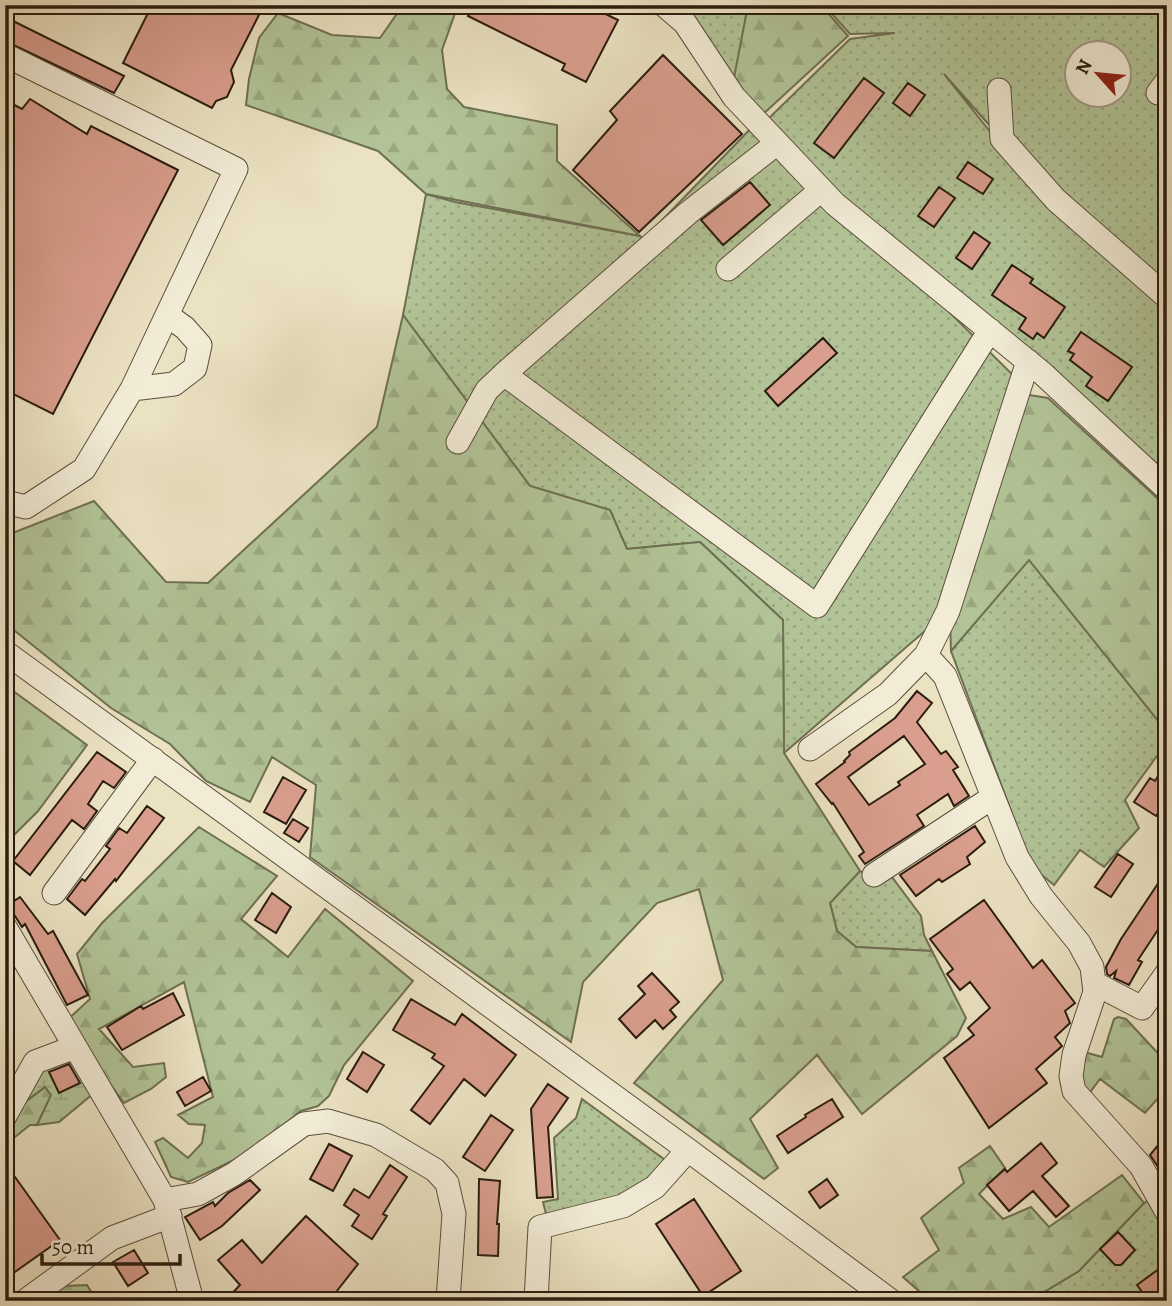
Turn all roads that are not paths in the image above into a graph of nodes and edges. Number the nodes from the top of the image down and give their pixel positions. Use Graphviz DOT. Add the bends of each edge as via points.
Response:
graph roads {
  1 [pos="664,5"];
  2 [pos="5,55"];
  3 [pos="999,90"];
  4 [pos="776,144"];
  5 [pos="821,190"];
  6 [pos="727,270"];
  7 [pos="1167,297"];
  8 [pos="167,315"];
  9 [pos="990,330"];
  10 [pos="1028,361"];
  11 [pos="504,374"];
  12 [pos="132,389"];
  13 [pos="458,442"];
  14 [pos="1167,489"];
  15 [pos="5,502"];
  16 [pos="5,652"];
  17 [pos="926,655"];
  18 [pos="810,749"];
  19 [pos="153,759"];
  20 [pos="993,797"];
  21 [pos="874,875"];
  22 [pos="54,893"];
  23 [pos="5,928"];
  24 [pos="1167,973"];
  25 [pos="1094,983"];
  26 [pos="75,1048"];
  27 [pos="5,1116"];
  28 [pos="688,1150"];
  29 [pos="168,1208"];
  30 [pos="1167,1212"];
  31 [pos="187,1298"];
  32 [pos="25,1301"];
  33 [pos="448,1301"];
  34 [pos="536,1301"];
  35 [pos="891,1301"];
  1 -- 4 [label="street" via="685,23 734,97"];
  2 -- 8 [label="street" via="236,169"];
  3 -- 7 [label="street" via="1002,139 1056,200"];
  4 -- 5 [label="street"];
  4 -- 11 [label="street" via="688,213"];
  5 -- 6 [label="street"];
  5 -- 9 [label="street"];
  8 -- 12 [label="street"];
  8 -- 12 [label="street" via="200,345 195,369 174,384"];
  9 -- 10 [label="street"];
  9 -- 11 [label="street" via="817,606"];
  10 -- 14 [label="street"];
  10 -- 17 [label="street" via="948,611"];
  11 -- 13 [label="street" via="486,390"];
  12 -- 15 [label="street" via="84,469 26,506"];
  16 -- 19 [label="street"];
  17 -- 18 [label="street" via="888,694"];
  17 -- 20 [label="street" via="945,676"];
  19 -- 22 [label="street"];
  19 -- 28 [label="street"];
  20 -- 21 [label="street"];
  20 -- 25 [label="street" via="1017,857 1079,943 1092,967"];
  23 -- 26 [label="street"];
  24 -- 25 [label="street" via="1142,1008"];
  25 -- 30 [label="street" via="1074,1055 1074,1091 1142,1166"];
  26 -- 27 [label="street" via="35,1062"];
  26 -- 29 [label="street"];
  28 -- 34 [label="street" via="655,1187 623,1206 540,1227"];
  28 -- 35 [label="street"];
  29 -- 31 [label="street"];
  29 -- 32 [label="street" via="112,1238"];
  29 -- 33 [label="street" via="234,1174 304,1124 328,1121 376,1135 435,1170 447,1183 454,1214"];
}
